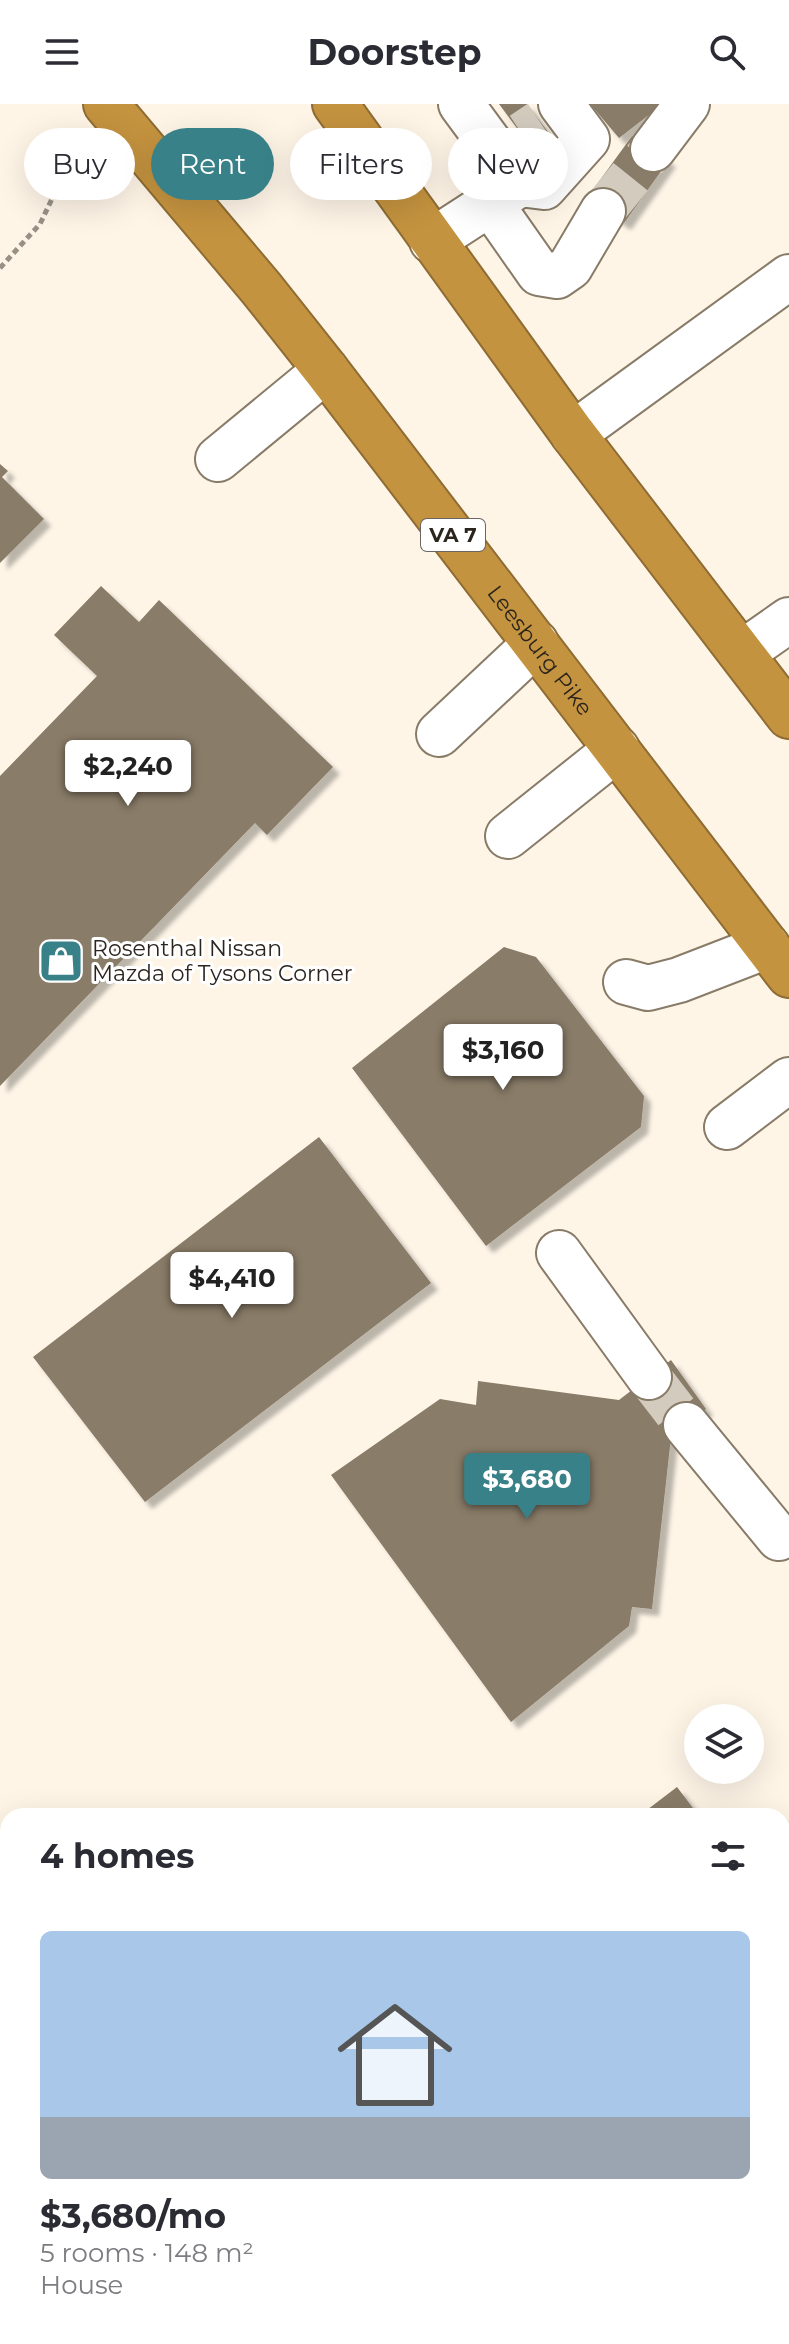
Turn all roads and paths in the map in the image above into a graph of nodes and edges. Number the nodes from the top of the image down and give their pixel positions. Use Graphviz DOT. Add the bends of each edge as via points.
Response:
graph roads {
  1 [pos="106,104"];
  2 [pos="335,104"];
  3 [pos="687,104"];
  4 [pos="653,149"];
  5 [pos="51,200"];
  6 [pos="462,200"];
  7 [pos="525,200"];
  8 [pos="603,211"];
  9 [pos="432,241"];
  10 [pos="0,268"];
  11 [pos="789,277"];
  12 [pos="326,370"];
  13 [pos="573,434"];
  14 [pos="218,459"];
  15 [pos="789,620"];
  16 [pos="536,643"];
  17 [pos="742,653"];
  18 [pos="789,716"];
  19 [pos="439,734"];
  20 [pos="617,749"];
  21 [pos="508,836"];
  22 [pos="778,960"];
  23 [pos="626,982"];
  24 [pos="789,1080"];
  25 [pos="727,1127"];
  26 [pos="559,1253"];
  27 [pos="649,1377"];
  28 [pos="686,1425"];
  29 [pos="779,1538"];
  1 -- 12 [label="highway, Leesburg Pike / VA 7"];
  2 -- 9 [label="highway"];
  3 -- 4 [label="lane"];
  5 -- 10 [label="path" via="40,224"];
  6 -- 9 [label="lane"];
  7 -- 8 [label="lane" via="539,273 557,276 570,267"];
  9 -- 13 [label="highway"];
  11 -- 13 [label="lane"];
  12 -- 14 [label="lane"];
  12 -- 16 [label="highway, Leesburg Pike / VA 7"];
  13 -- 17 [label="highway"];
  15 -- 17 [label="lane"];
  16 -- 19 [label="lane"];
  16 -- 20 [label="highway, Leesburg Pike / VA 7"];
  17 -- 18 [label="highway"];
  20 -- 21 [label="lane"];
  20 -- 22 [label="highway, Leesburg Pike / VA 7"];
  22 -- 23 [label="lane" via="648,988"];
  24 -- 25 [label="lane"];
  26 -- 27 [label="lane"];
  28 -- 29 [label="lane"];
}
